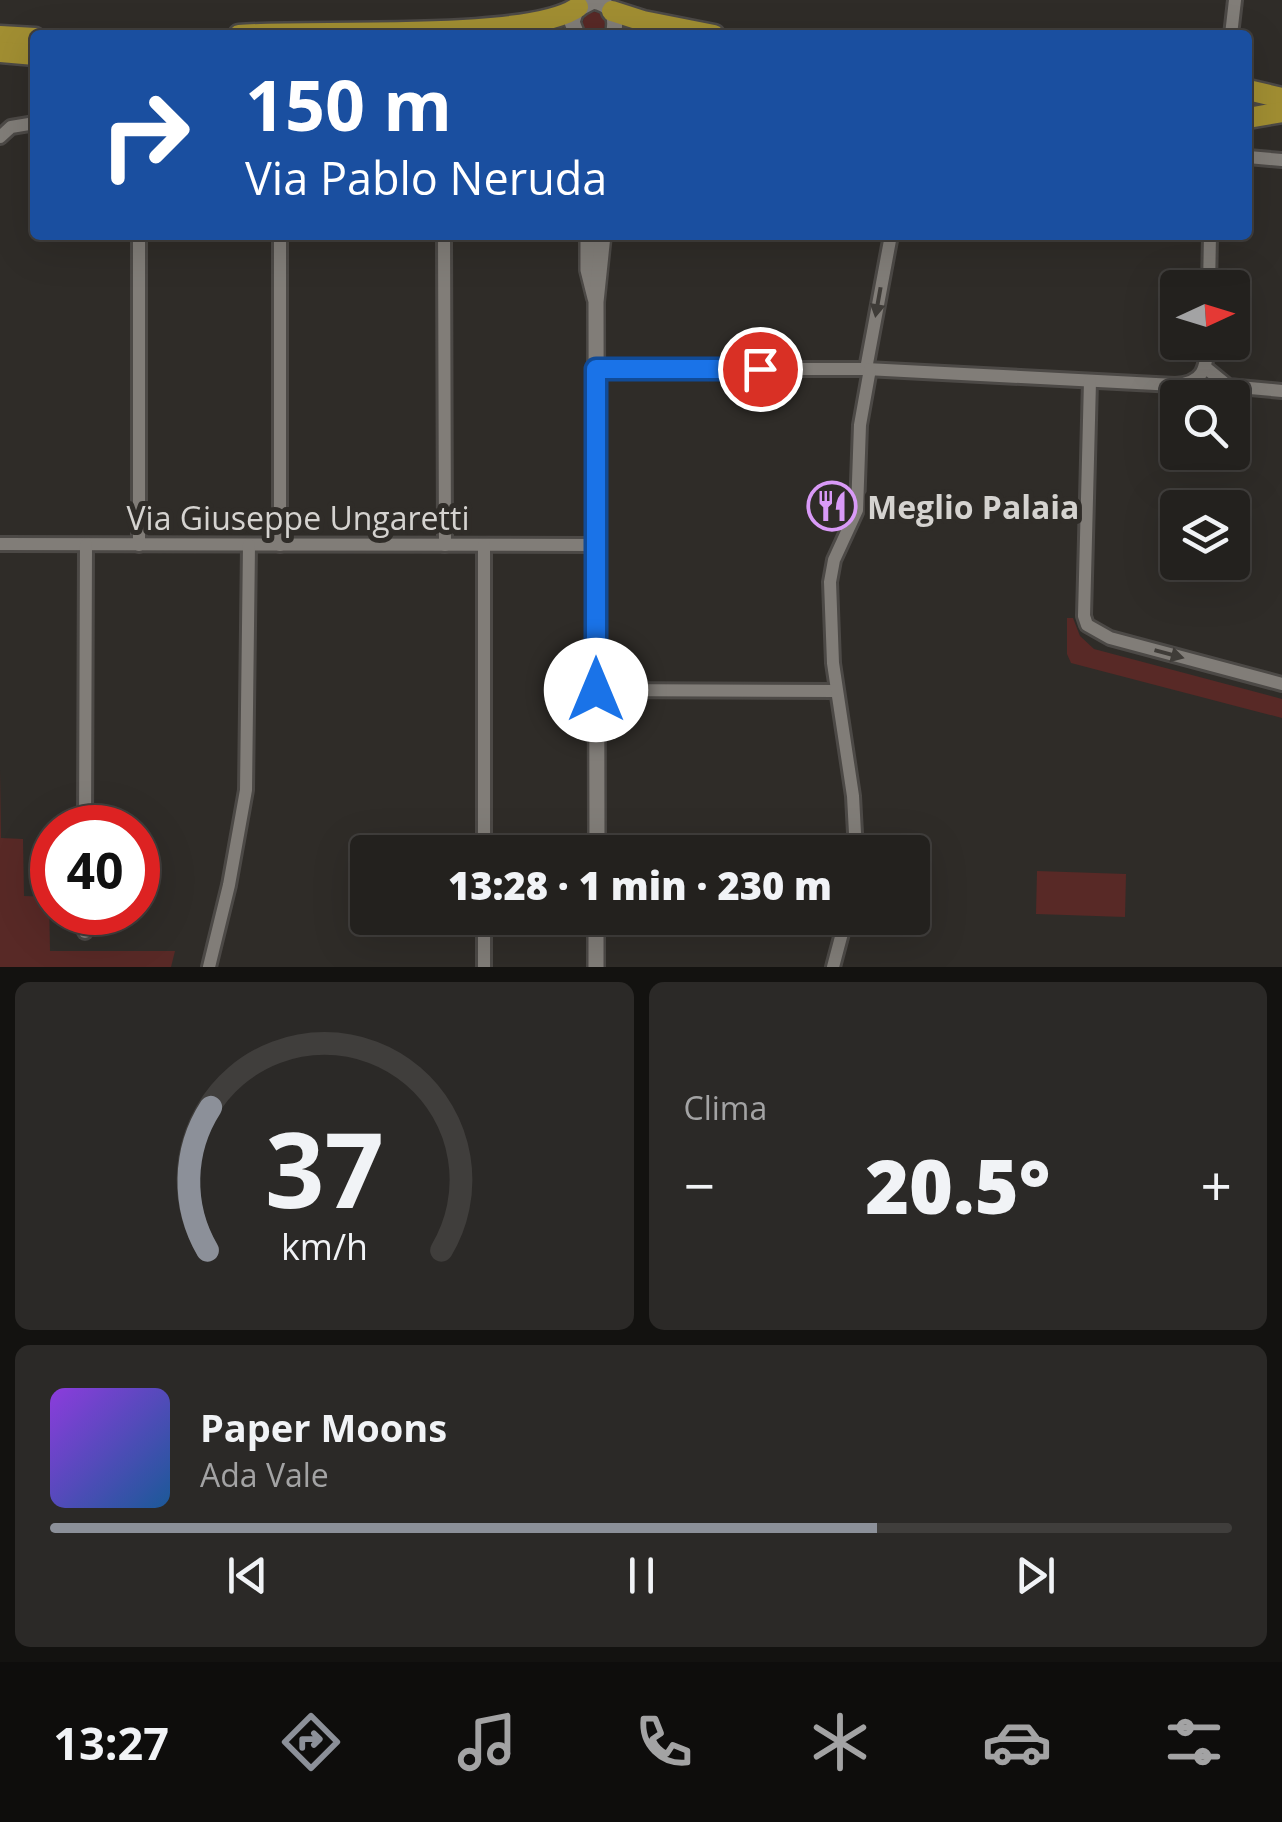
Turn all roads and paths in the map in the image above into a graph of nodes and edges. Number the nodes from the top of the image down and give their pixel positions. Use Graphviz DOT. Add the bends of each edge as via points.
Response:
graph roads {
  1 [pos="1235,0"];
  2 [pos="581,3"];
  3 [pos="608,5"];
  4 [pos="416,30"];
  5 [pos="575,30"];
  6 [pos="614,30"];
  7 [pos="689,30"];
  8 [pos="1232,30"];
  9 [pos="0,36"];
  10 [pos="30,46"];
  11 [pos="0,52"];
  12 [pos="1252,91"];
  13 [pos="1252,98"];
  14 [pos="1282,98"];
  15 [pos="1252,110"];
  16 [pos="1282,112"];
  17 [pos="1252,117"];
  18 [pos="30,124"];
  19 [pos="0,137"];
  20 [pos="1252,157"];
  21 [pos="1282,160"];
  22 [pos="139,240"];
  23 [pos="280,240"];
  24 [pos="444,240"];
  25 [pos="588,240"];
  26 [pos="602,240"];
  27 [pos="890,240"];
  28 [pos="1210,240"];
  29 [pos="1209,270"];
  30 [pos="596,302"];
  31 [pos="1207,360"];
  32 [pos="1206,368"];
  33 [pos="596,369"];
  34 [pos="868,369"];
  35 [pos="1090,381"];
  36 [pos="1282,391"];
  37 [pos="0,544"];
  38 [pos="86,544"];
  39 [pos="139,544"];
  40 [pos="250,545"];
  41 [pos="280,545"];
  42 [pos="445,545"];
  43 [pos="484,545"];
  44 [pos="595,545"];
  45 [pos="1282,684"];
  46 [pos="596,690"];
  47 [pos="836,691"];
  48 [pos="85,805"];
  49 [pos="484,835"];
  50 [pos="596,835"];
  51 [pos="855,835"];
  52 [pos="484,935"];
  53 [pos="596,935"];
  54 [pos="841,935"];
  55 [pos="209,967"];
  56 [pos="484,967"];
  57 [pos="596,967"];
  58 [pos="833,967"];
  1 -- 8 [label="street"];
  2 -- 3 [label="street"];
  2 -- 4 [label="main road" via="556,18"];
  2 -- 5 [label="street"];
  3 -- 6 [label="street"];
  3 -- 7 [label="main road"];
  9 -- 10 [label="main road"];
  10 -- 11 [label="main road"];
  12 -- 14 [label="main road"];
  13 -- 14 [label="main road"];
  15 -- 16 [label="main road"];
  16 -- 17 [label="main road"];
  18 -- 19 [label="street" via="11,126"];
  20 -- 21 [label="street"];
  22 -- 39 [label="street"];
  23 -- 41 [label="street"];
  24 -- 42 [label="street"];
  25 -- 30 [label="street"];
  26 -- 30 [label="street"];
  27 -- 34 [label="street, one-way"];
  28 -- 29 [label="street"];
  30 -- 33 [label="street"];
  31 -- 32 [label="street"];
  32 -- 35 [label="street" via="1198,380 1183,384"];
  32 -- 36 [label="street" via="1228,386"];
  33 -- 34 [label="street"];
  33 -- 44 [label="street"];
  34 -- 35 [label="street"];
  34 -- 47 [label="street" via="856,510 830,582"];
  35 -- 45 [label="street, one-way" via="1084,616 1091,630"];
  37 -- 38 [label="street, Via Giuseppe Ungaretti"];
  38 -- 39 [label="street, Via Giuseppe Ungaretti"];
  38 -- 48 [label="street"];
  39 -- 40 [label="street, Via Giuseppe Ungaretti"];
  40 -- 41 [label="street, Via Giuseppe Ungaretti"];
  40 -- 55 [label="street" via="246,790"];
  41 -- 42 [label="street, Via Giuseppe Ungaretti"];
  42 -- 43 [label="street, Via Giuseppe Ungaretti"];
  43 -- 44 [label="street, Via Giuseppe Ungaretti"];
  43 -- 49 [label="street"];
  44 -- 46 [label="street"];
  46 -- 47 [label="street"];
  46 -- 50 [label="street"];
  47 -- 51 [label="street"];
  52 -- 56 [label="street"];
  53 -- 57 [label="street"];
  54 -- 58 [label="street"];
}
